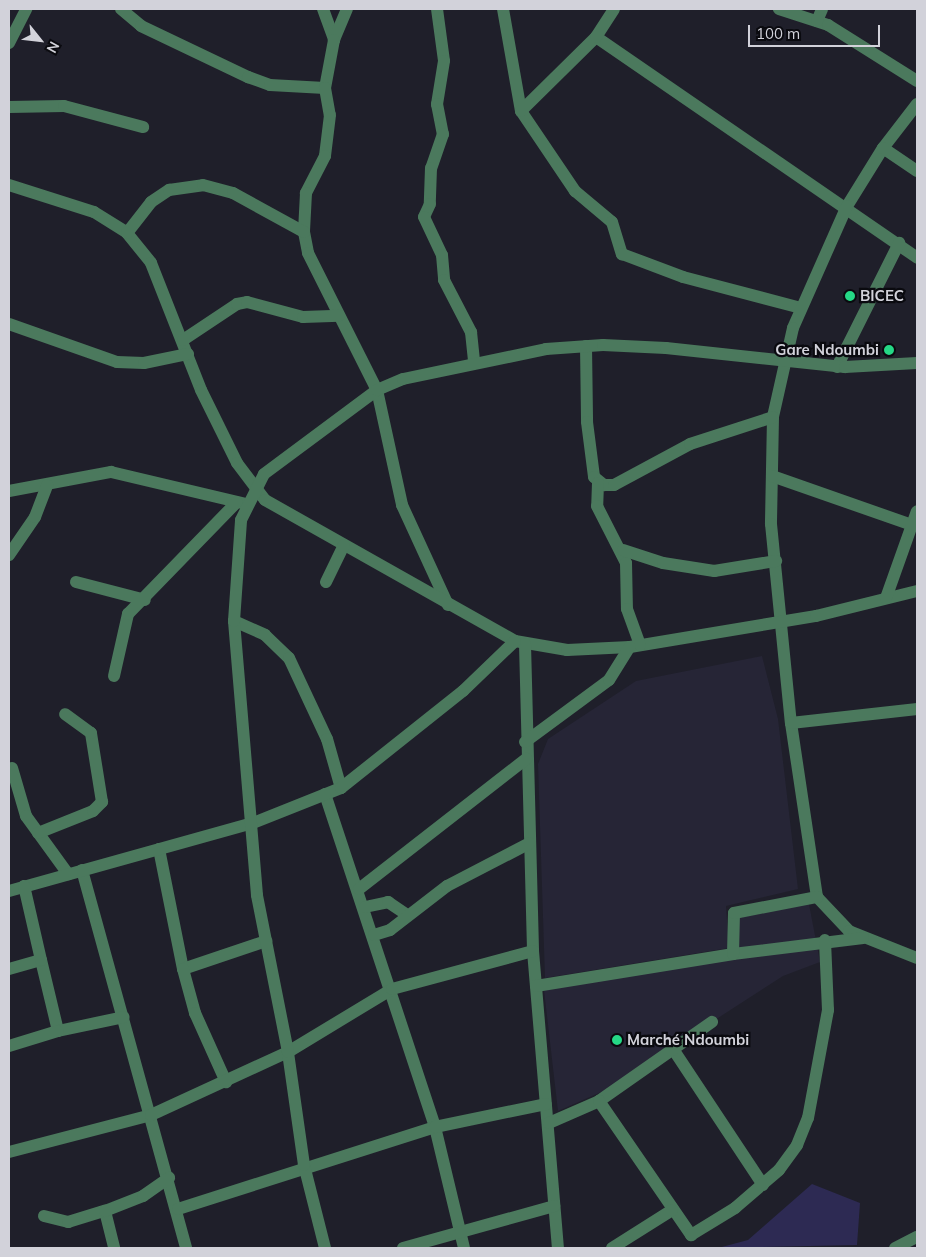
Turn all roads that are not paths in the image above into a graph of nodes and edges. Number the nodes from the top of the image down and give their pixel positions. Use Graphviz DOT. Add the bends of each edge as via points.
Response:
graph roads {
  1 [pos="26,9"];
  2 [pos="121,9"];
  3 [pos="323,9"];
  4 [pos="348,9"];
  5 [pos="437,9"];
  6 [pos="503,9"];
  7 [pos="614,9"];
  8 [pos="778,9"];
  9 [pos="822,9"];
  10 [pos="818,21"];
  11 [pos="596,37"];
  12 [pos="334,40"];
  13 [pos="9,43"];
  14 [pos="917,81"];
  15 [pos="325,88"];
  16 [pos="917,104"];
  17 [pos="9,107"];
  18 [pos="521,111"];
  19 [pos="143,127"];
  20 [pos="883,148"];
  21 [pos="917,171"];
  22 [pos="9,185"];
  23 [pos="847,206"];
  24 [pos="304,232"];
  25 [pos="127,233"];
  26 [pos="898,243"];
  27 [pos="917,258"];
  28 [pos="801,308"];
  29 [pos="339,316"];
  30 [pos="9,324"];
  31 [pos="183,340"];
  32 [pos="586,346"];
  33 [pos="188,354"];
  34 [pos="782,362"];
  35 [pos="474,363"];
  36 [pos="917,363"];
  37 [pos="837,367"];
  38 [pos="377,390"];
  39 [pos="773,417"];
  40 [pos="772,476"];
  41 [pos="598,483"];
  42 [pos="47,485"];
  43 [pos="9,490"];
  44 [pos="254,490"];
  45 [pos="242,503"];
  46 [pos="917,511"];
  47 [pos="912,526"];
  48 [pos="344,545"];
  49 [pos="623,550"];
  50 [pos="9,555"];
  51 [pos="776,561"];
  52 [pos="76,582"];
  53 [pos="326,582"];
  54 [pos="917,591"];
  55 [pos="886,598"];
  56 [pos="145,600"];
  57 [pos="448,605"];
  58 [pos="234,621"];
  59 [pos="779,622"];
  60 [pos="520,643"];
  61 [pos="635,646"];
  62 [pos="114,676"];
  63 [pos="917,709"];
  64 [pos="65,714"];
  65 [pos="791,723"];
  66 [pos="526,742"];
  67 [pos="526,759"];
  68 [pos="12,768"];
  69 [pos="341,788"];
  70 [pos="325,794"];
  71 [pos="253,823"];
  72 [pos="38,833"];
  73 [pos="530,843"];
  74 [pos="159,849"];
  75 [pos="82,870"];
  76 [pos="68,874"];
  77 [pos="24,886"];
  78 [pos="359,889"];
  79 [pos="9,891"];
  80 [pos="817,897"];
  81 [pos="365,907"];
  82 [pos="408,915"];
  83 [pos="374,935"];
  84 [pos="862,938"];
  85 [pos="825,940"];
  86 [pos="266,941"];
  87 [pos="533,951"];
  88 [pos="733,954"];
  89 [pos="917,958"];
  90 [pos="41,960"];
  91 [pos="9,969"];
  92 [pos="183,969"];
  93 [pos="536,986"];
  94 [pos="392,989"];
  95 [pos="124,1017"];
  96 [pos="712,1022"];
  97 [pos="58,1031"];
  98 [pos="9,1046"];
  99 [pos="673,1049"];
  100 [pos="288,1052"];
  101 [pos="226,1082"];
  102 [pos="599,1101"];
  103 [pos="546,1104"];
  104 [pos="152,1115"];
  105 [pos="549,1123"];
  106 [pos="435,1127"];
  107 [pos="9,1152"];
  108 [pos="304,1165"];
  109 [pos="169,1178"];
  110 [pos="763,1185"];
  111 [pos="554,1206"];
  112 [pos="178,1209"];
  113 [pos="672,1210"];
  114 [pos="104,1211"];
  115 [pos="44,1216"];
  116 [pos="460,1230"];
  117 [pos="917,1237"];
  118 [pos="114,1248"];
  119 [pos="186,1248"];
  120 [pos="325,1248"];
  121 [pos="403,1248"];
  122 [pos="464,1248"];
  123 [pos="558,1248"];
  124 [pos="612,1248"];
  125 [pos="895,1248"];
  1 -- 13 [label="street"];
  2 -- 15 [label="street" via="141,26 248,77 270,85"];
  3 -- 12 [label="street"];
  4 -- 12 [label="street"];
  5 -- 35 [label="street" via="444,61 437,104 443,134 430,168 430,204 424,217 442,255 444,280 471,332"];
  6 -- 18 [label="street"];
  7 -- 11 [label="street"];
  8 -- 10 [label="street"];
  9 -- 10 [label="street"];
  10 -- 14 [label="street" via="866,46"];
  11 -- 18 [label="street"];
  11 -- 23 [label="street" via="618,56"];
  12 -- 15 [label="street"];
  15 -- 24 [label="street" via="330,115 325,156 306,193"];
  16 -- 20 [label="street"];
  17 -- 19 [label="street" via="74,107"];
  18 -- 28 [label="street" via="575,191 612,222 622,254 683,277"];
  20 -- 21 [label="street"];
  20 -- 23 [label="street"];
  22 -- 25 [label="street" via="94,212"];
  23 -- 26 [label="street"];
  23 -- 28 [label="street"];
  24 -- 25 [label="street" via="233,194 203,186 169,190 151,202"];
  24 -- 29 [label="street" via="308,253"];
  25 -- 31 [label="street" via="151,264"];
  26 -- 27 [label="street"];
  26 -- 37 [label="street"];
  28 -- 34 [label="street"];
  29 -- 31 [label="street" via="303,317 247,302 237,304"];
  29 -- 38 [label="street"];
  30 -- 33 [label="street" via="122,363"];
  31 -- 33 [label="street"];
  32 -- 34 [label="street" via="729,352"];
  32 -- 35 [label="street"];
  32 -- 41 [label="street" via="587,422"];
  33 -- 44 [label="street" via="205,398"];
  34 -- 37 [label="street"];
  34 -- 39 [label="street"];
  35 -- 38 [label="street" via="403,379"];
  36 -- 37 [label="street"];
  38 -- 44 [label="street" via="264,474"];
  38 -- 57 [label="street" via="402,506"];
  39 -- 40 [label="street"];
  39 -- 41 [label="street" via="690,444 614,485"];
  40 -- 47 [label="street"];
  40 -- 51 [label="street"];
  41 -- 49 [label="street" via="597,506"];
  42 -- 43 [label="street"];
  42 -- 45 [label="street" via="88,473 111,472"];
  42 -- 50 [label="street" via="34,517"];
  44 -- 45 [label="street"];
  44 -- 48 [label="street" via="287,514"];
  45 -- 56 [label="street"];
  45 -- 58 [label="street"];
  46 -- 47 [label="street"];
  47 -- 55 [label="street"];
  48 -- 53 [label="street"];
  48 -- 57 [label="street"];
  49 -- 51 [label="street" via="663,563 714,571"];
  49 -- 61 [label="street" via="627,609"];
  51 -- 59 [label="street"];
  52 -- 56 [label="street"];
  54 -- 55 [label="street"];
  55 -- 59 [label="street"];
  56 -- 62 [label="street" via="125,618"];
  57 -- 60 [label="street"];
  58 -- 69 [label="street" via="265,635 289,658 316,712"];
  58 -- 71 [label="street"];
  59 -- 61 [label="street"];
  59 -- 65 [label="street"];
  60 -- 61 [label="street" via="567,650"];
  60 -- 66 [label="street"];
  60 -- 69 [label="street"];
  61 -- 66 [label="street" via="609,680"];
  63 -- 65 [label="street"];
  64 -- 72 [label="street" via="91,733 102,802 93,811"];
  65 -- 80 [label="street"];
  66 -- 67 [label="street"];
  67 -- 73 [label="street"];
  67 -- 78 [label="street"];
  68 -- 72 [label="street" via="26,816"];
  69 -- 70 [label="street"];
  70 -- 71 [label="street"];
  70 -- 78 [label="street"];
  71 -- 74 [label="street"];
  71 -- 86 [label="street" via="257,895"];
  72 -- 76 [label="street"];
  73 -- 82 [label="street" via="447,886"];
  73 -- 87 [label="street"];
  74 -- 75 [label="street"];
  74 -- 92 [label="street"];
  75 -- 76 [label="street"];
  75 -- 95 [label="street"];
  76 -- 77 [label="street"];
  77 -- 79 [label="street"];
  77 -- 90 [label="street"];
  78 -- 81 [label="street"];
  80 -- 84 [label="street" via="849,931"];
  80 -- 88 [label="street" via="734,912"];
  81 -- 82 [label="street" via="388,902"];
  81 -- 83 [label="street"];
  82 -- 83 [label="street" via="390,930"];
  83 -- 94 [label="street"];
  84 -- 85 [label="street"];
  84 -- 89 [label="street"];
  85 -- 88 [label="street"];
  85 -- 110 [label="street" via="828,1010 818,1082 797,1145"];
  86 -- 92 [label="street"];
  86 -- 100 [label="street"];
  87 -- 93 [label="street"];
  87 -- 94 [label="street"];
  88 -- 93 [label="street"];
  90 -- 91 [label="street"];
  90 -- 97 [label="street"];
  92 -- 101 [label="street" via="195,1013"];
  93 -- 103 [label="street"];
  94 -- 100 [label="street"];
  94 -- 106 [label="street"];
  95 -- 97 [label="street"];
  95 -- 104 [label="street"];
  96 -- 99 [label="street"];
  97 -- 98 [label="street"];
  99 -- 102 [label="street"];
  99 -- 110 [label="street"];
  100 -- 101 [label="street"];
  100 -- 108 [label="street"];
  101 -- 104 [label="street"];
  102 -- 105 [label="street"];
  102 -- 113 [label="street"];
  103 -- 105 [label="street"];
  103 -- 106 [label="street"];
  104 -- 107 [label="street"];
  104 -- 109 [label="street"];
  105 -- 111 [label="street"];
  106 -- 108 [label="street"];
  106 -- 116 [label="street"];
  108 -- 112 [label="street"];
  108 -- 120 [label="street"];
  109 -- 112 [label="street"];
  109 -- 114 [label="street" via="142,1196"];
  110 -- 113 [label="street" via="691,1235"];
  111 -- 116 [label="street"];
  111 -- 123 [label="street"];
  112 -- 119 [label="street"];
  113 -- 124 [label="street"];
  114 -- 115 [label="street" via="68,1222"];
  114 -- 118 [label="street"];
  116 -- 121 [label="street"];
  116 -- 122 [label="street"];
  117 -- 125 [label="street"];
}
